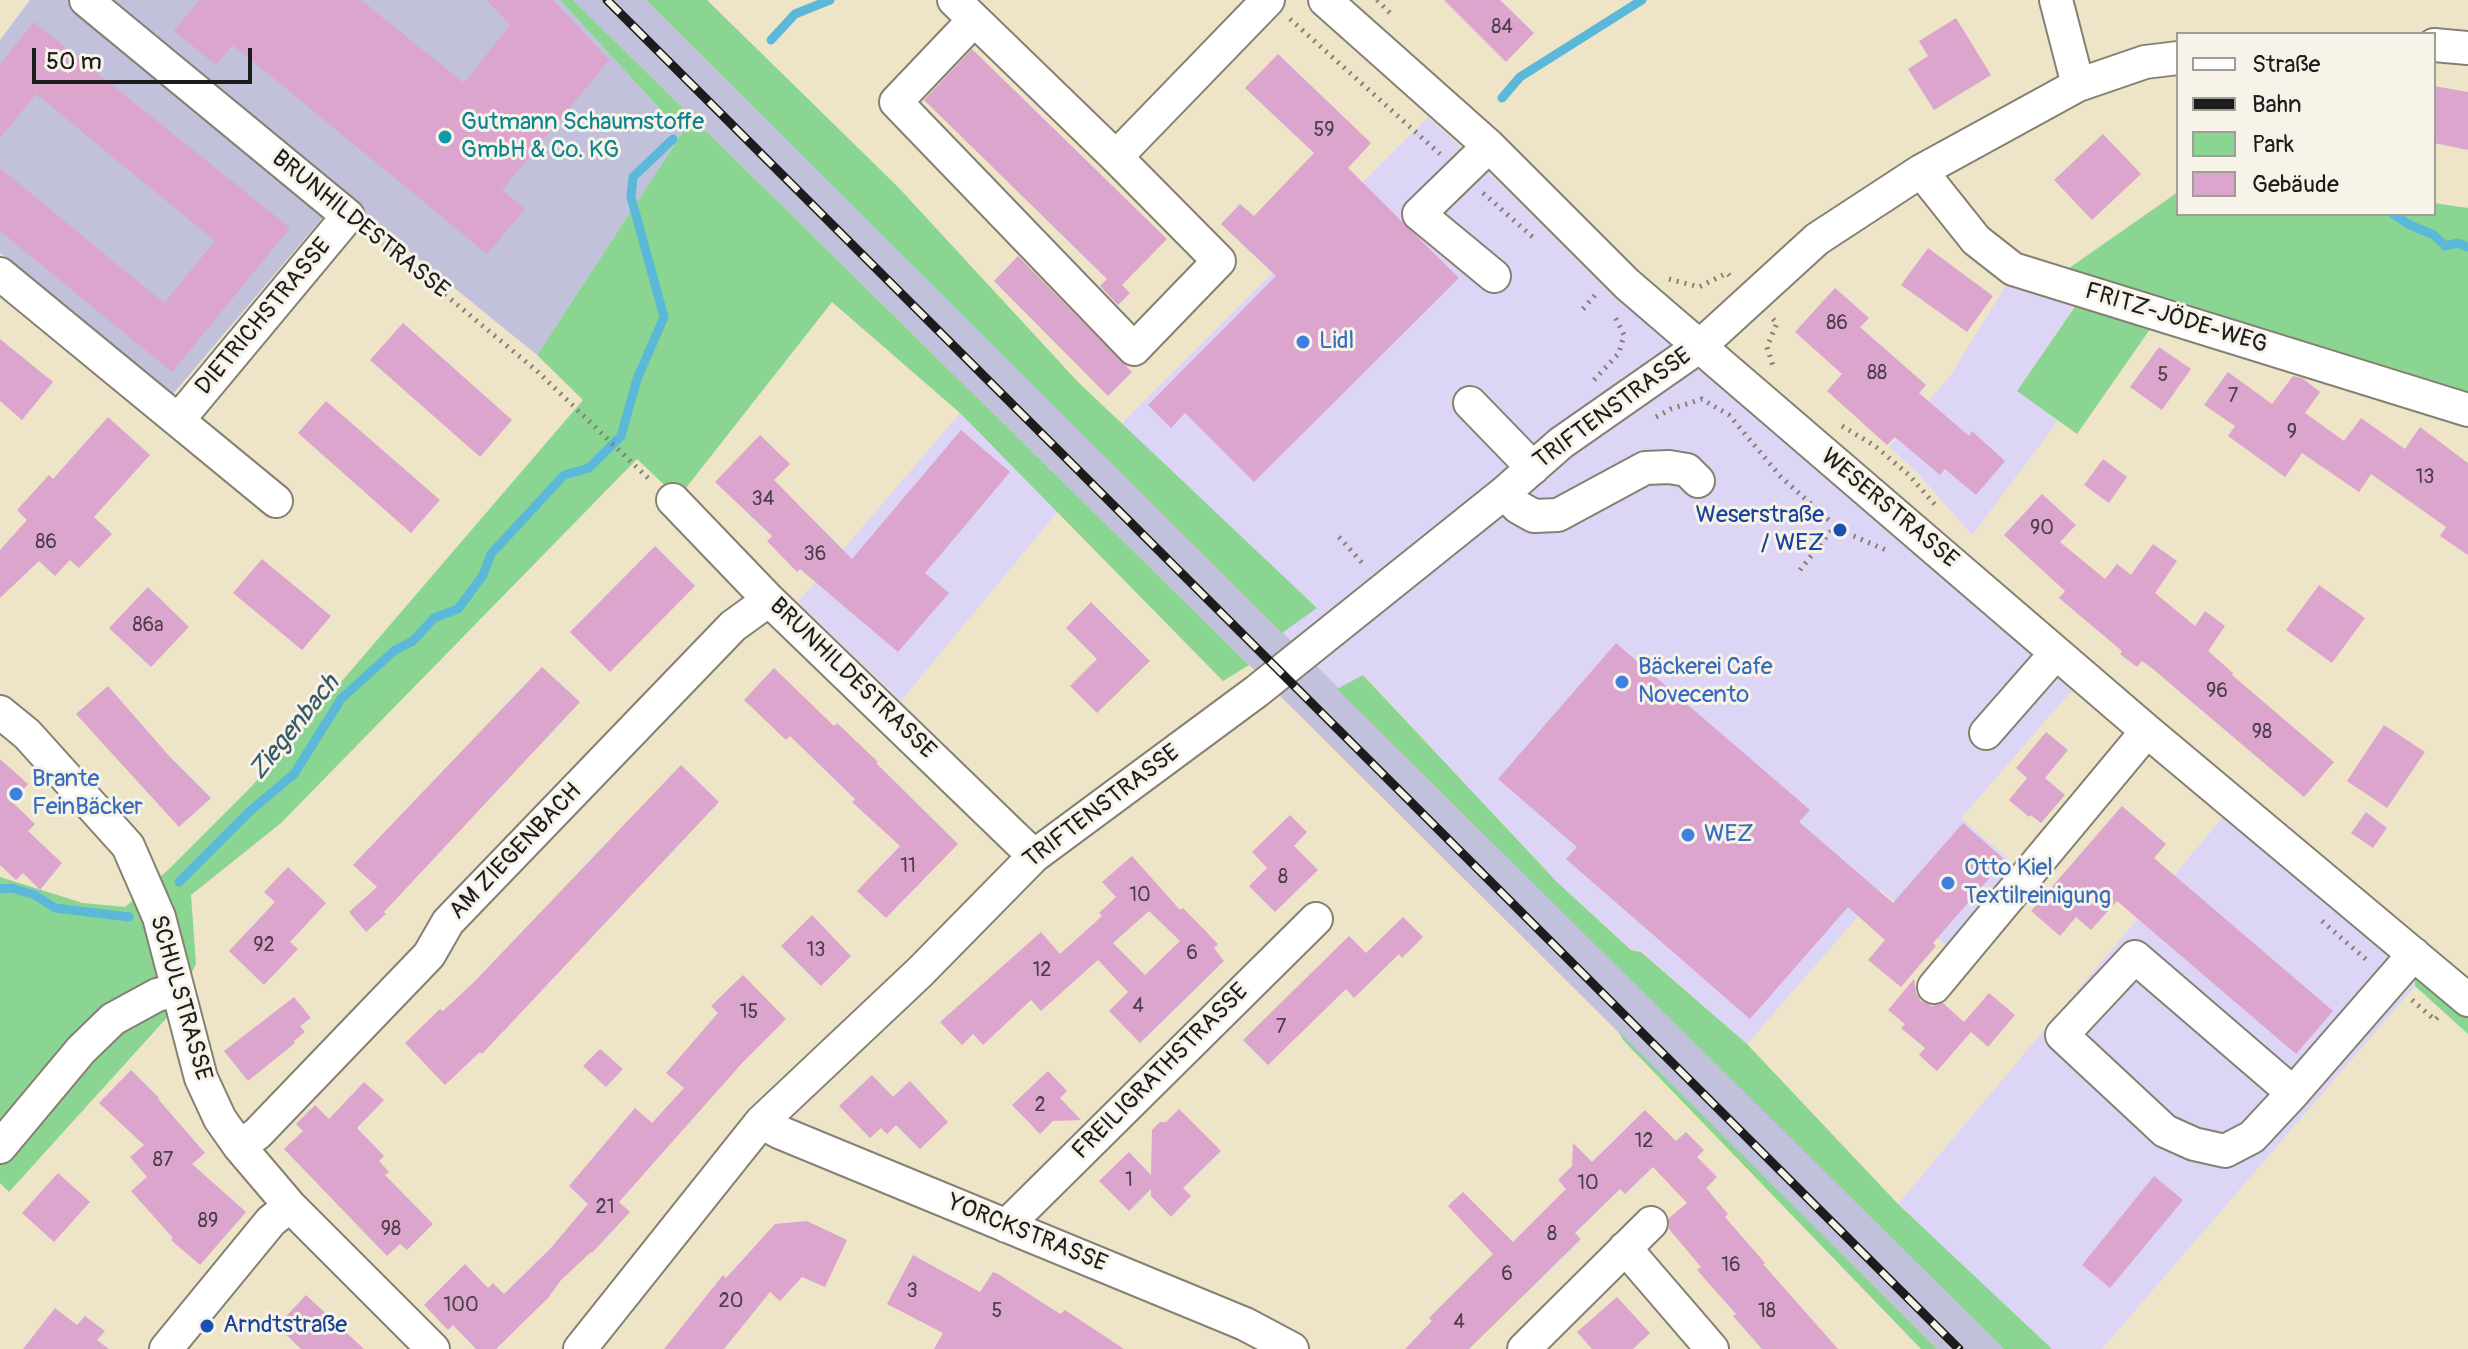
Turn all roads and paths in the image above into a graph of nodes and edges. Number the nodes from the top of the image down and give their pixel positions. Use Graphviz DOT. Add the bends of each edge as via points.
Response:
graph roads {
  1 [pos="86,0"];
  2 [pos="1268,0"];
  3 [pos="1325,0"];
  4 [pos="1377,0"];
  5 [pos="2056,0"];
  6 [pos="964,10"];
  7 [pos="1399,22"];
  8 [pos="2436,45"];
  9 [pos="2468,48"];
  10 [pos="2176,58"];
  11 [pos="2078,85"];
  12 [pos="1489,146"];
  13 [pos="1116,157"];
  14 [pos="1921,171"];
  15 [pos="348,216"];
  16 [pos="1659,273"];
  17 [pos="0,274"];
  18 [pos="1494,276"];
  19 [pos="1597,294"];
  20 [pos="1754,299"];
  21 [pos="1607,303"];
  22 [pos="1583,309"];
  23 [pos="1700,346"];
  24 [pos="1619,353"];
  25 [pos="1782,377"];
  26 [pos="1470,403"];
  27 [pos="1671,409"];
  28 [pos="2468,410"];
  29 [pos="1729,415"];
  30 [pos="179,419"];
  31 [pos="1838,424"];
  32 [pos="628,456"];
  33 [pos="1533,468"];
  34 [pos="1698,481"];
  35 [pos="1504,493"];
  36 [pos="673,500"];
  37 [pos="276,501"];
  38 [pos="1939,509"];
  39 [pos="1835,526"];
  40 [pos="1339,537"];
  41 [pos="1800,570"];
  42 [pos="1371,573"];
  43 [pos="769,600"];
  44 [pos="2056,653"];
  45 [pos="0,712"];
  46 [pos="2147,731"];
  47 [pos="1986,733"];
  48 [pos="1034,856"];
  49 [pos="1316,919"];
  50 [pos="2414,954"];
  51 [pos="1934,987"];
  52 [pos="177,990"];
  53 [pos="2468,1000"];
  54 [pos="2293,1093"];
  55 [pos="761,1122"];
  56 [pos="239,1146"];
  57 [pos="0,1147"];
  58 [pos="290,1206"];
  59 [pos="1651,1223"];
  60 [pos="1006,1226"];
  61 [pos="1625,1248"];
  62 [pos="166,1349"];
  63 [pos="433,1349"];
  64 [pos="580,1349"];
  65 [pos="1292,1349"];
  66 [pos="1524,1349"];
  67 [pos="1712,1349"];
  1 -- 15 [label="street, BRUNHILDESTRASSE"];
  2 -- 13 [label="street"];
  3 -- 12 [label="street, WESERSTRASSE"];
  4 -- 7 [label="path"];
  5 -- 11 [label="street"];
  6 -- 13 [label="street"];
  6 -- 13 [label="street" via="896,102 1134,349 1219,261"];
  8 -- 9 [label="street"];
  10 -- 11 [label="street, TRIFTENSTRASSE" via="2145,62"];
  11 -- 14 [label="street, TRIFTENSTRASSE"];
  12 -- 18 [label="street" via="1419,214"];
  12 -- 23 [label="street, WESERSTRASSE" via="1627,284"];
  14 -- 20 [label="street, TRIFTENSTRASSE" via="1817,239"];
  14 -- 28 [label="street, FRITZ-JÖDE-WEG" via="1976,240 2013,269"];
  15 -- 30 [label="street, DIETRICHSTRASSE"];
  15 -- 32 [label="path, BRUNHILDESTRASSE" via="537,371"];
  16 -- 20 [label="path" via="1699,287 1727,273"];
  17 -- 30 [label="street, DIETRICHSTRASSE"];
  19 -- 22 [label="path"];
  20 -- 23 [label="street, TRIFTENSTRASSE"];
  20 -- 25 [label="path" via="1777,323 1767,347 1771,367"];
  21 -- 24 [label="path" via="1624,335"];
  23 -- 33 [label="street, TRIFTENSTRASSE"];
  23 -- 44 [label="street, WESERSTRASSE"];
  26 -- 33 [label="street"];
  27 -- 29 [label="path" via="1702,399"];
  30 -- 37 [label="street, DIETRICHSTRASSE"];
  31 -- 38 [label="path" via="1875,446"];
  33 -- 35 [label="street, TRIFTENSTRASSE"];
  34 -- 35 [label="street" via="1687,470 1645,468 1558,515 1534,516"];
  35 -- 48 [label="street, TRIFTENSTRASSE" via="1257,691"];
  36 -- 43 [label="street, BRUNHILDESTRASSE"];
  39 -- 41 [label="path"];
  40 -- 42 [label="path"];
  43 -- 48 [label="street, BRUNHILDESTRASSE"];
  43 -- 56 [label="street, AM ZIEGENBACH" via="733,626 448,922 429,955 257,1134"];
  44 -- 46 [label="street, WESERSTRASSE"];
  44 -- 47 [label="street"];
  45 -- 52 [label="street, SCHULSTRASSE" via="27,734 128,846 159,917"];
  46 -- 50 [label="street, WESERSTRASSE"];
  46 -- 51 [label="street"];
  48 -- 55 [label="street, TRIFTENSTRASSE"];
  49 -- 60 [label="street, FREILIGRATHSTRASSE"];
  50 -- 53 [label="street, WESERSTRASSE"];
  50 -- 54 [label="street"];
  52 -- 56 [label="street, SCHULSTRASSE" via="201,1078"];
  52 -- 57 [label="street" via="113,1019"];
  54 -- 54 [label="street" via="2252,1137 2225,1151 2194,1144 2165,1131 2062,1035 2135,957"];
  55 -- 60 [label="street, YORCKSTRASSE"];
  55 -- 64 [label="street, TRIFTENSTRASSE"];
  56 -- 58 [label="street, SCHULSTRASSE"];
  58 -- 62 [label="street" via="271,1221"];
  58 -- 63 [label="street, SCHULSTRASSE"];
  59 -- 61 [label="street"];
  60 -- 65 [label="street, YORCKSTRASSE" via="1245,1324"];
  61 -- 66 [label="street"];
  61 -- 67 [label="street"];
}
